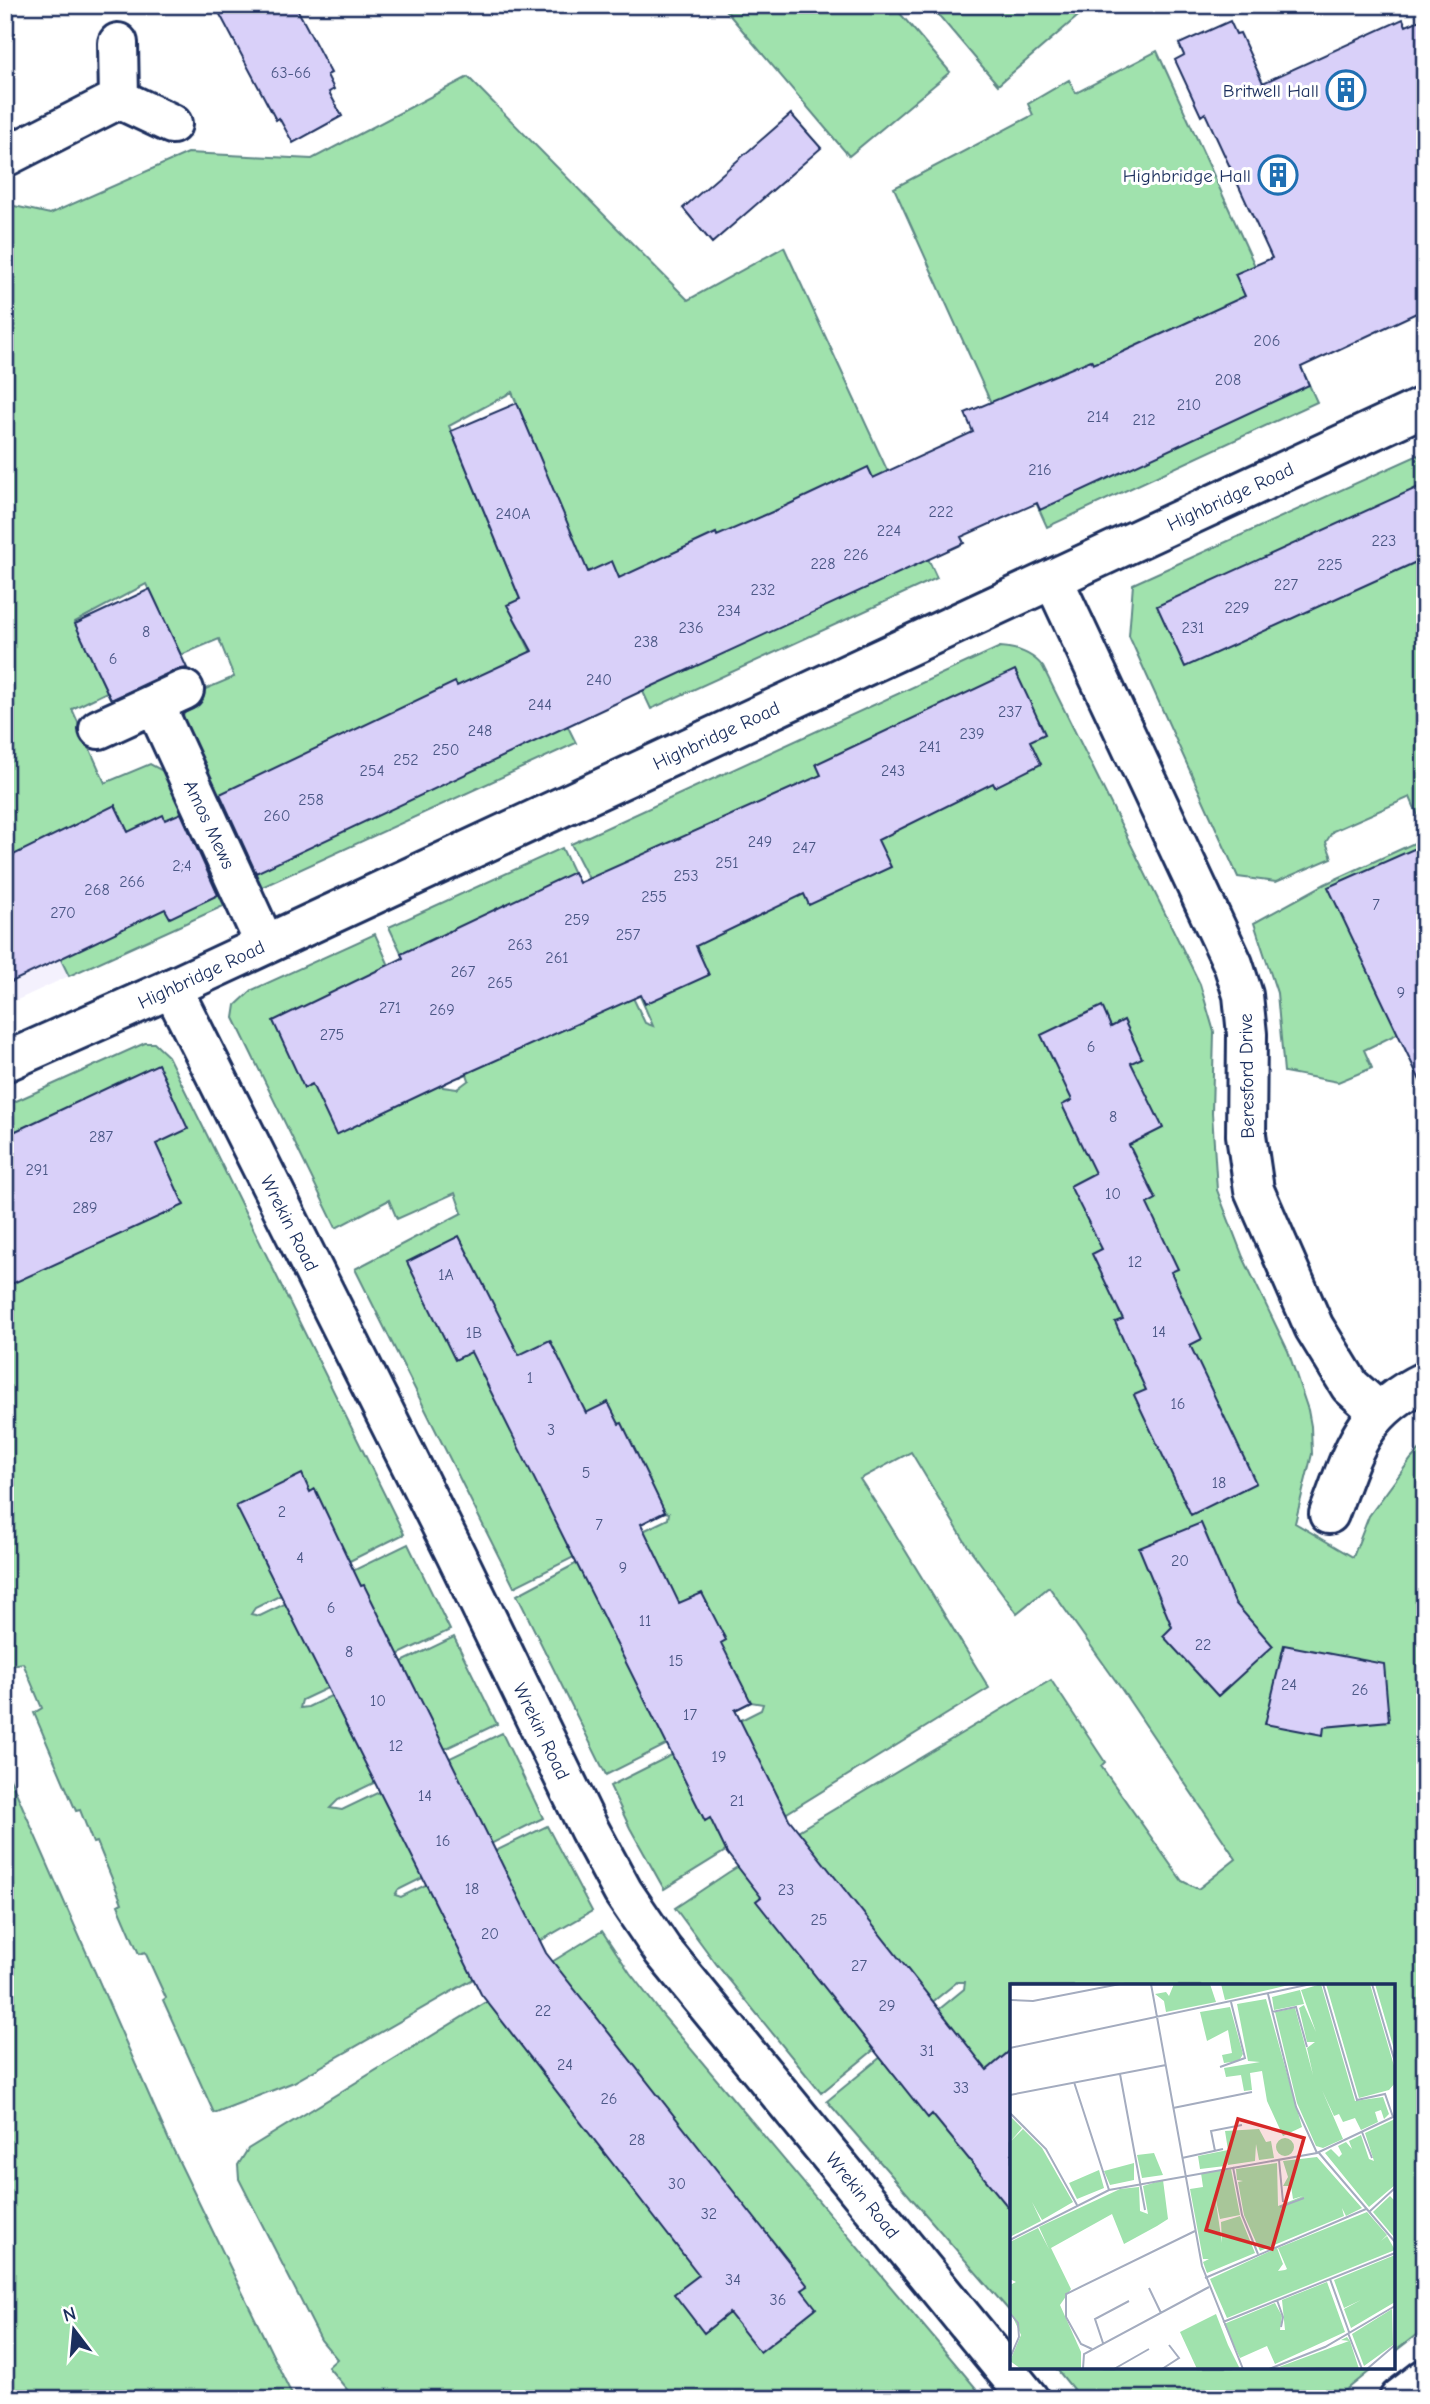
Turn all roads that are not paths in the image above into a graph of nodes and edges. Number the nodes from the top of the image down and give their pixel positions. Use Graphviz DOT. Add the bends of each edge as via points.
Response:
graph roads {
  1 [pos="118,43"];
  2 [pos="119,99"];
  3 [pos="172,124"];
  4 [pos="5,157"];
  5 [pos="1425,406"];
  6 [pos="1053,579"];
  7 [pos="99,729"];
  8 [pos="265,944"];
  9 [pos="172,988"];
  10 [pos="5,1062"];
  11 [pos="1425,1381"];
  12 [pos="1378,1411"];
  13 [pos="1329,1514"];
  14 [pos="1425,2379"];
  15 [pos="1030,2399"];
  16 [pos="1399,2399"];
  1 -- 2 [label="street"];
  2 -- 3 [label="street"];
  2 -- 4 [label="street"];
  5 -- 6 [label="street, Highbridge Road"];
  6 -- 8 [label="street, Highbridge Road"];
  6 -- 12 [label="street, Beresford Drive" via="1233,964 1243,995 1247,1034 1246,1135 1254,1190 1314,1327 1350,1387"];
  7 -- 8 [label="street, Amos Mews" via="169,697"];
  8 -- 9 [label="street, Highbridge Road"];
  9 -- 10 [label="street, Highbridge Road"];
  9 -- 15 [label="street, Wrekin Road" via="623,1892 663,1951"];
  11 -- 12 [label="street" via="1401,1392"];
  12 -- 13 [label="street" via="1356,1443"];
  14 -- 16 [label="street"];
}
